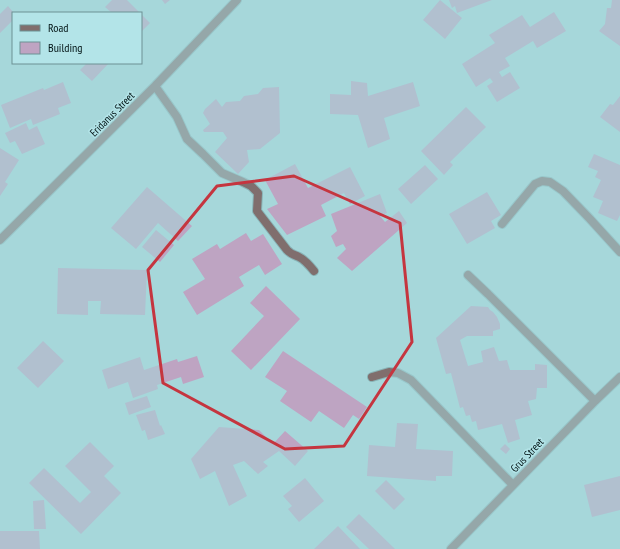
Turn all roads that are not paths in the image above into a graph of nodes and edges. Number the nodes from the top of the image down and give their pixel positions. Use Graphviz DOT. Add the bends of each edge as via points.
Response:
graph roads {
  1 [pos="237,0"];
  2 [pos="155,86"];
  3 [pos="502,224"];
  4 [pos="0,240"];
  5 [pos="620,252"];
  6 [pos="314,271"];
  7 [pos="468,275"];
  8 [pos="372,377"];
  9 [pos="620,377"];
  10 [pos="595,401"];
  11 [pos="514,485"];
  12 [pos="451,549"];
  1 -- 2 [label="street, Eridanus Street"];
  2 -- 4 [label="street, Eridanus Street"];
  2 -- 6 [label="street" via="177,117 187,139 222,173 251,186 258,193 257,212 287,250 305,261"];
  3 -- 5 [label="street" via="535,184 542,181 550,182 563,191"];
  7 -- 10 [label="street"];
  8 -- 11 [label="street" via="398,372 411,380"];
  9 -- 10 [label="street, Grus Street"];
  10 -- 11 [label="street, Grus Street"];
  11 -- 12 [label="street, Grus Street"];
}
